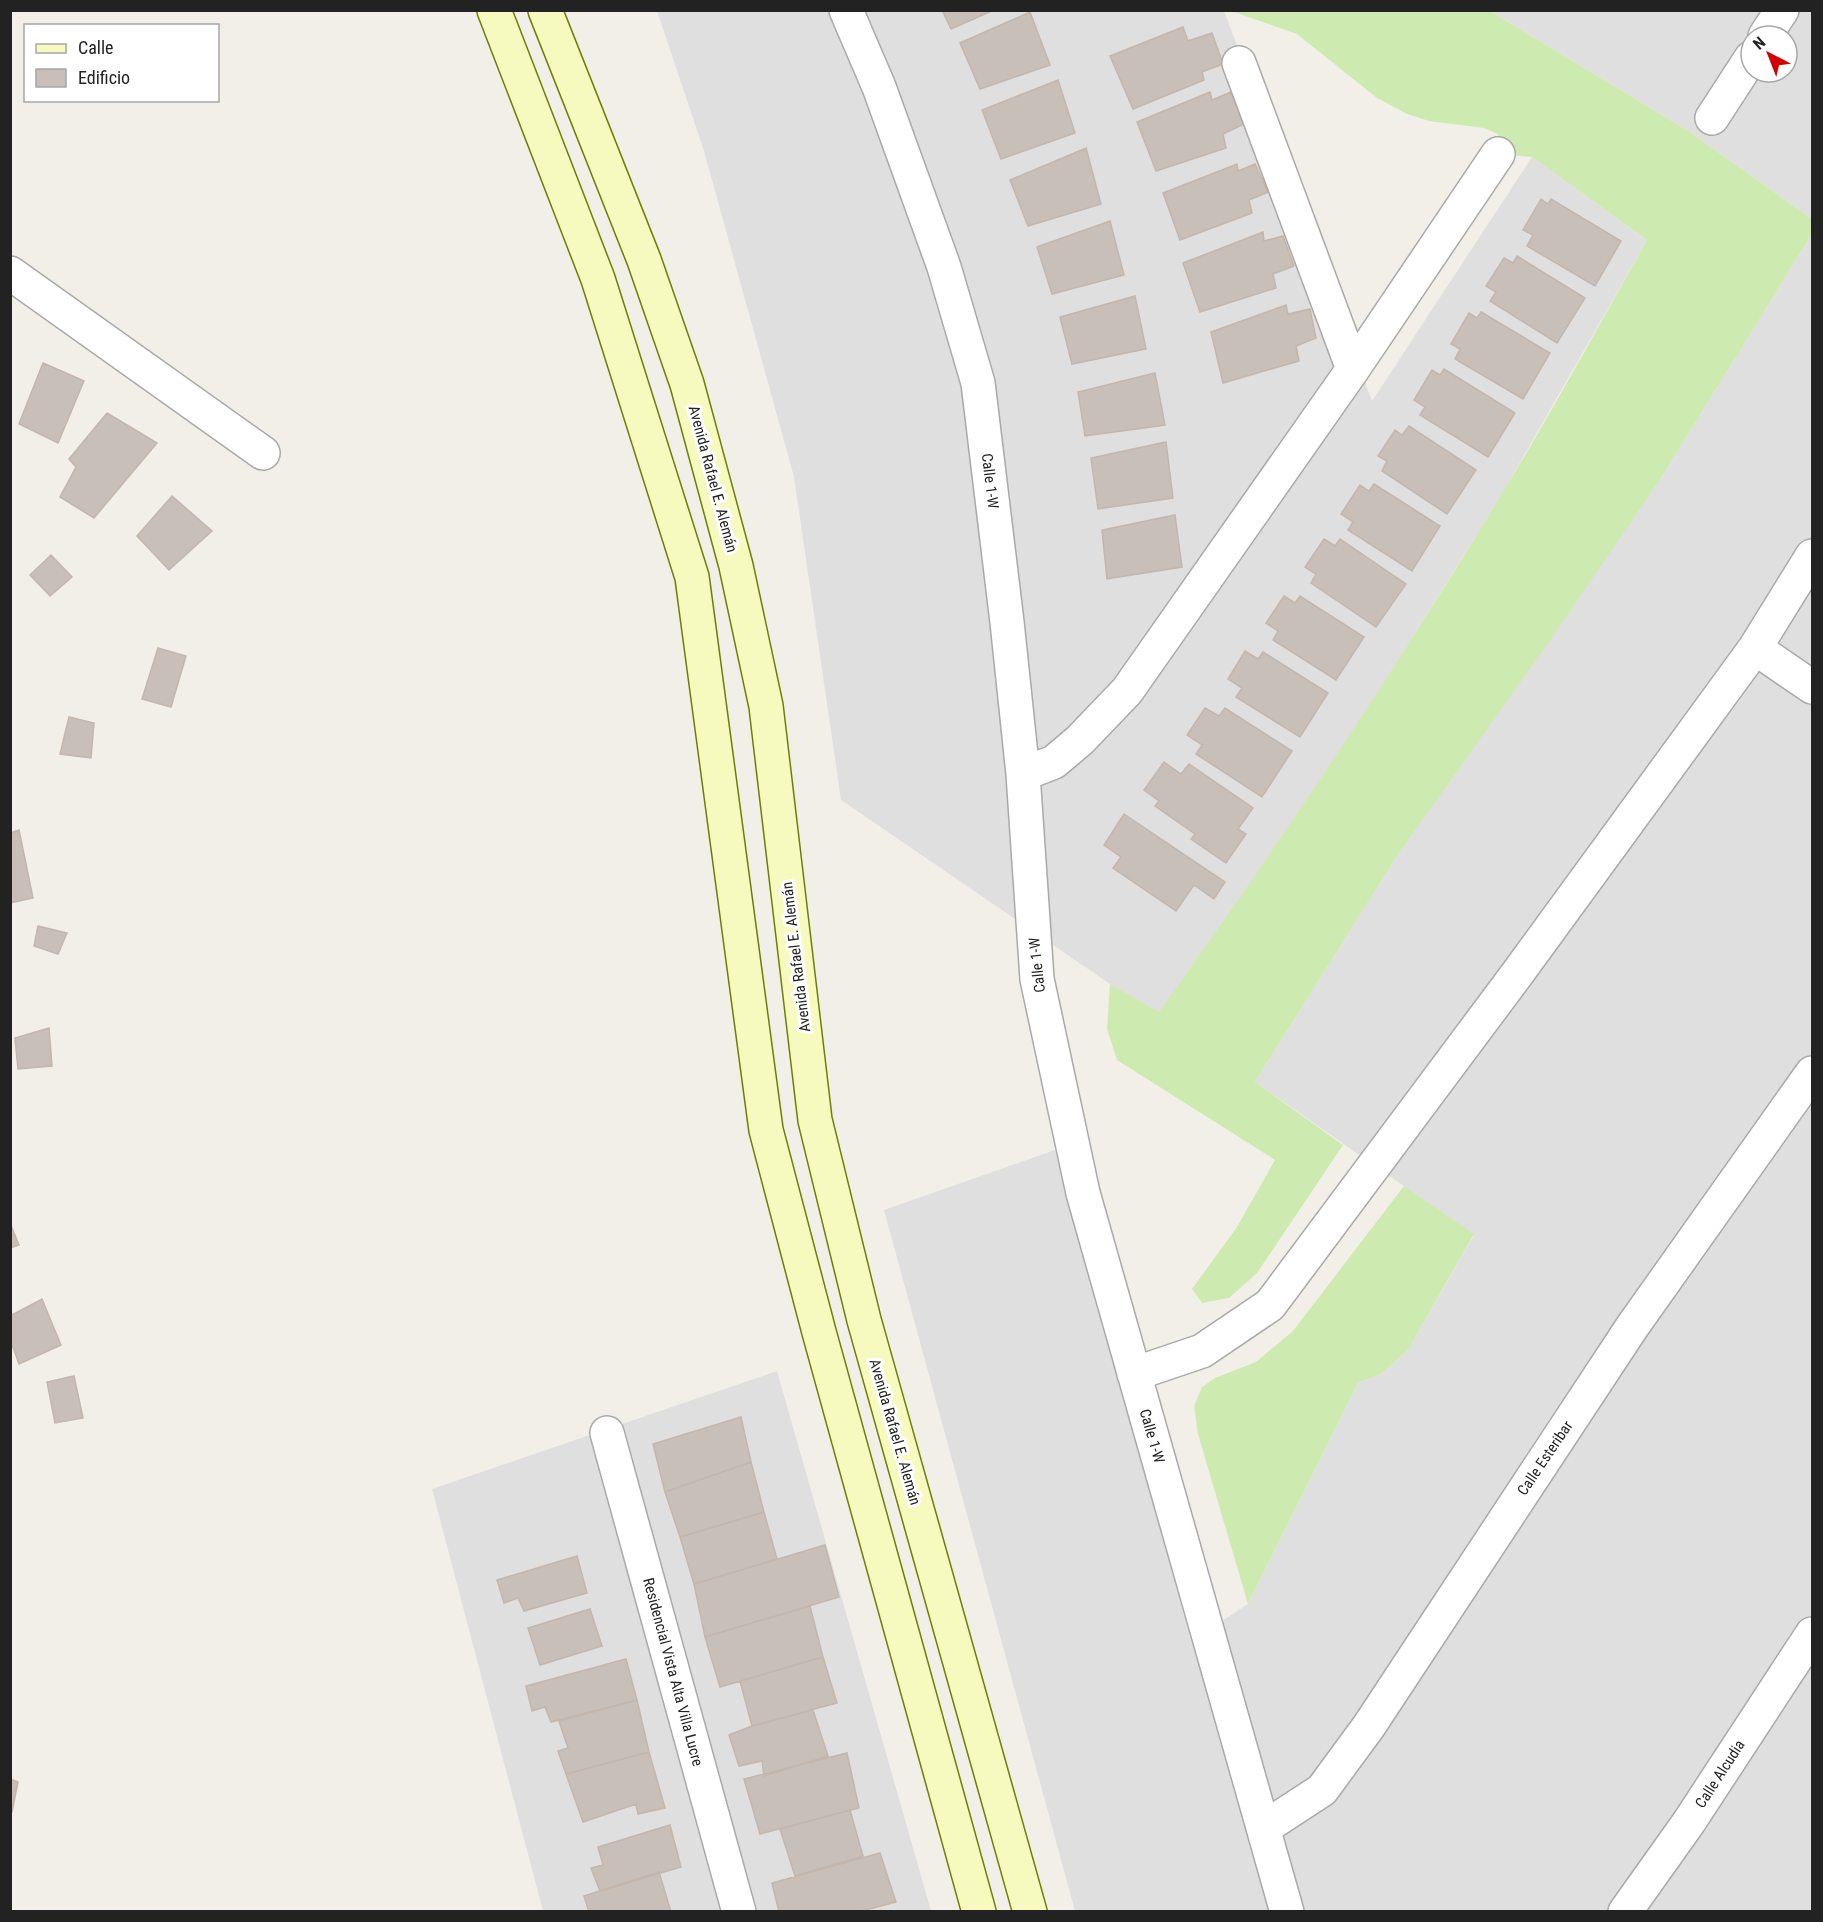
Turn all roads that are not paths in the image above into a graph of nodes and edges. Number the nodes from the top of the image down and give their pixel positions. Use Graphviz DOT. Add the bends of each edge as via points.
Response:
graph roads {
  1 [pos="494,10"];
  2 [pos="545,10"];
  3 [pos="846,10"];
  4 [pos="1782,10"];
  5 [pos="1773,24"];
  6 [pos="1239,63"];
  7 [pos="1739,76"];
  8 [pos="1712,118"];
  9 [pos="1498,154"];
  10 [pos="10,273"];
  11 [pos="1353,369"];
  12 [pos="263,453"];
  13 [pos="1812,556"];
  14 [pos="1755,648"];
  15 [pos="1812,687"];
  16 [pos="1023,774"];
  17 [pos="1812,1073"];
  18 [pos="1134,1374"];
  19 [pos="607,1433"];
  20 [pos="1812,1634"];
  21 [pos="1264,1828"];
  22 [pos="739,1911"];
  23 [pos="979,1911"];
  24 [pos="1030,1911"];
  25 [pos="1287,1911"];
  26 [pos="1625,1911"];
  1 -- 23 [label="main road" via="598,279 692,578 766,1130"];
  2 -- 24 [label="main road, Avenida Rafael E. Alemán" via="644,260 687,384 736,566 766,706 815,1120 864,1320"];
  3 -- 16 [label="street, Calle 1-W" via="879,87 944,267 978,383"];
  4 -- 5 [label="street"];
  6 -- 11 [label="street"];
  7 -- 8 [label="street"];
  9 -- 11 [label="street"];
  10 -- 12 [label="street"];
  11 -- 16 [label="street" via="1127,691 1054,762"];
  13 -- 14 [label="street"];
  14 -- 15 [label="street"];
  14 -- 18 [label="street" via="1270,1305 1202,1351"];
  16 -- 18 [label="street, Calle 1-W" via="1037,979 1083,1193"];
  17 -- 21 [label="street, Calle Esteribar" via="1632,1327 1370,1726 1322,1790"];
  18 -- 21 [label="street, Calle 1-W"];
  19 -- 22 [label="street, Residencial Vista Alta Villa Lucre"];
  20 -- 26 [label="street, Calle Alcudia" via="1696,1812"];
  21 -- 25 [label="street, Calle 1-W"];
}
